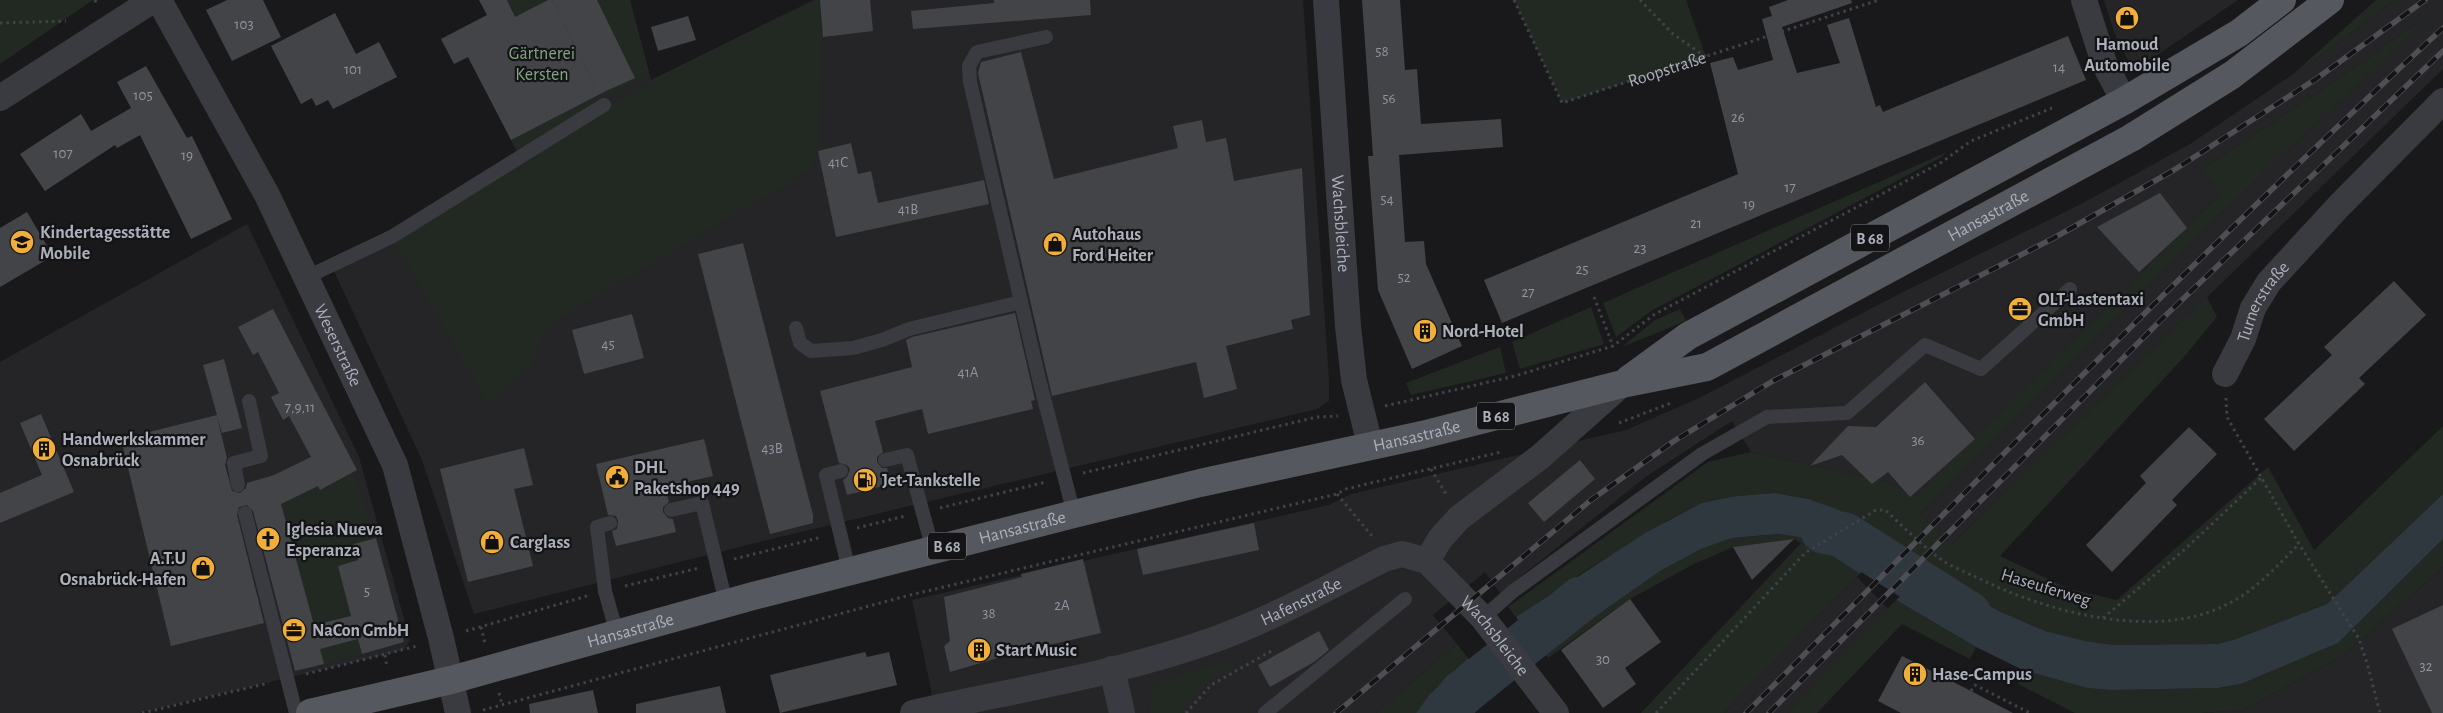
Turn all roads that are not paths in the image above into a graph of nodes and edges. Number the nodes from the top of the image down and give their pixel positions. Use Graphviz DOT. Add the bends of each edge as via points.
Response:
graph roads {
  1 [pos="153,0"];
  2 [pos="159,0"];
  3 [pos="1326,0"];
  4 [pos="2084,0"];
  5 [pos="2282,0"];
  6 [pos="2330,0"];
  7 [pos="1046,37"];
  8 [pos="0,98"];
  9 [pos="2124,101"];
  10 [pos="2443,101"];
  11 [pos="604,105"];
  12 [pos="307,277"];
  13 [pos="2070,289"];
  14 [pos="1021,302"];
  15 [pos="796,328"];
  16 [pos="2225,374"];
  17 [pos="1622,384"];
  18 [pos="249,401"];
  19 [pos="1370,445"];
  20 [pos="885,460"];
  21 [pos="841,472"];
  22 [pos="238,485"];
  23 [pos="671,510"];
  24 [pos="245,513"];
  25 [pos="1074,514"];
  26 [pos="610,524"];
  27 [pos="932,550"];
  28 [pos="1427,562"];
  29 [pos="849,570"];
  30 [pos="1405,599"];
  31 [pos="726,603"];
  32 [pos="1486,622"];
  33 [pos="618,634"];
  34 [pos="1112,669"];
  35 [pos="451,680"];
  36 [pos="468,712"];
  37 [pos="296,713"];
  38 [pos="310,713"];
  39 [pos="914,713"];
  40 [pos="1122,713"];
  41 [pos="1266,713"];
  42 [pos="1556,713"];
  1 -- 8 [label="street"];
  2 -- 12 [label="street, Weserstraße" via="267,195"];
  3 -- 19 [label="street, Wachsbleiche" via="1348,326 1354,380"];
  4 -- 9 [label="street" via="2104,62"];
  5 -- 9 [label="main road, Hansastraße / B 68" via="2240,33"];
  6 -- 17 [label="main road, Hansastraße / B 68" via="2232,75 2131,138 1707,367"];
  7 -- 14 [label="lane" via="977,52 969,66"];
  9 -- 17 [label="main road, Hansastraße / B 68" via="1688,336"];
  10 -- 16 [label="street, Turnerstraße" via="2269,282 2252,308 2243,339"];
  11 -- 12 [label="lane" via="393,236"];
  12 -- 35 [label="street, Weserstraße" via="395,465"];
  13 -- 32 [label="lane" via="1981,369 1925,345 1847,413 1767,417 1739,432 1694,460 1512,592"];
  14 -- 15 [label="lane" via="909,329 853,348 810,351 800,343"];
  14 -- 25 [label="lane"];
  17 -- 19 [label="main road, Hansastraße / B 68"];
  17 -- 28 [label="street" via="1540,457 1459,518 1440,539"];
  18 -- 22 [label="lane" via="261,456 234,463"];
  19 -- 25 [label="main road, Hansastraße / B 68"];
  20 -- 27 [label="lane" via="907,455"];
  21 -- 29 [label="lane" via="826,475"];
  23 -- 31 [label="lane" via="702,503"];
  24 -- 37 [label="lane"];
  25 -- 27 [label="main road, Hansastraße / B 68"];
  26 -- 33 [label="lane" via="597,527 605,592"];
  27 -- 29 [label="main road, Hansastraße / B 68"];
  28 -- 32 [label="street, Wachsbleiche"];
  28 -- 34 [label="street, Hafenstraße" via="1402,554 1384,559 1252,624 1214,639"];
  29 -- 31 [label="main road, Hansastraße / B 68"];
  30 -- 41 [label="lane"];
  31 -- 33 [label="main road, Hansastraße / B 68"];
  32 -- 42 [label="street, Wachsbleiche"];
  33 -- 35 [label="main road, Hansastraße / B 68"];
  34 -- 39 [label="street, Hafenstraße"];
  34 -- 40 [label="street"];
  35 -- 36 [label="street, Weserstraße"];
  35 -- 38 [label="main road, Hansastraße / B 68"];
}
